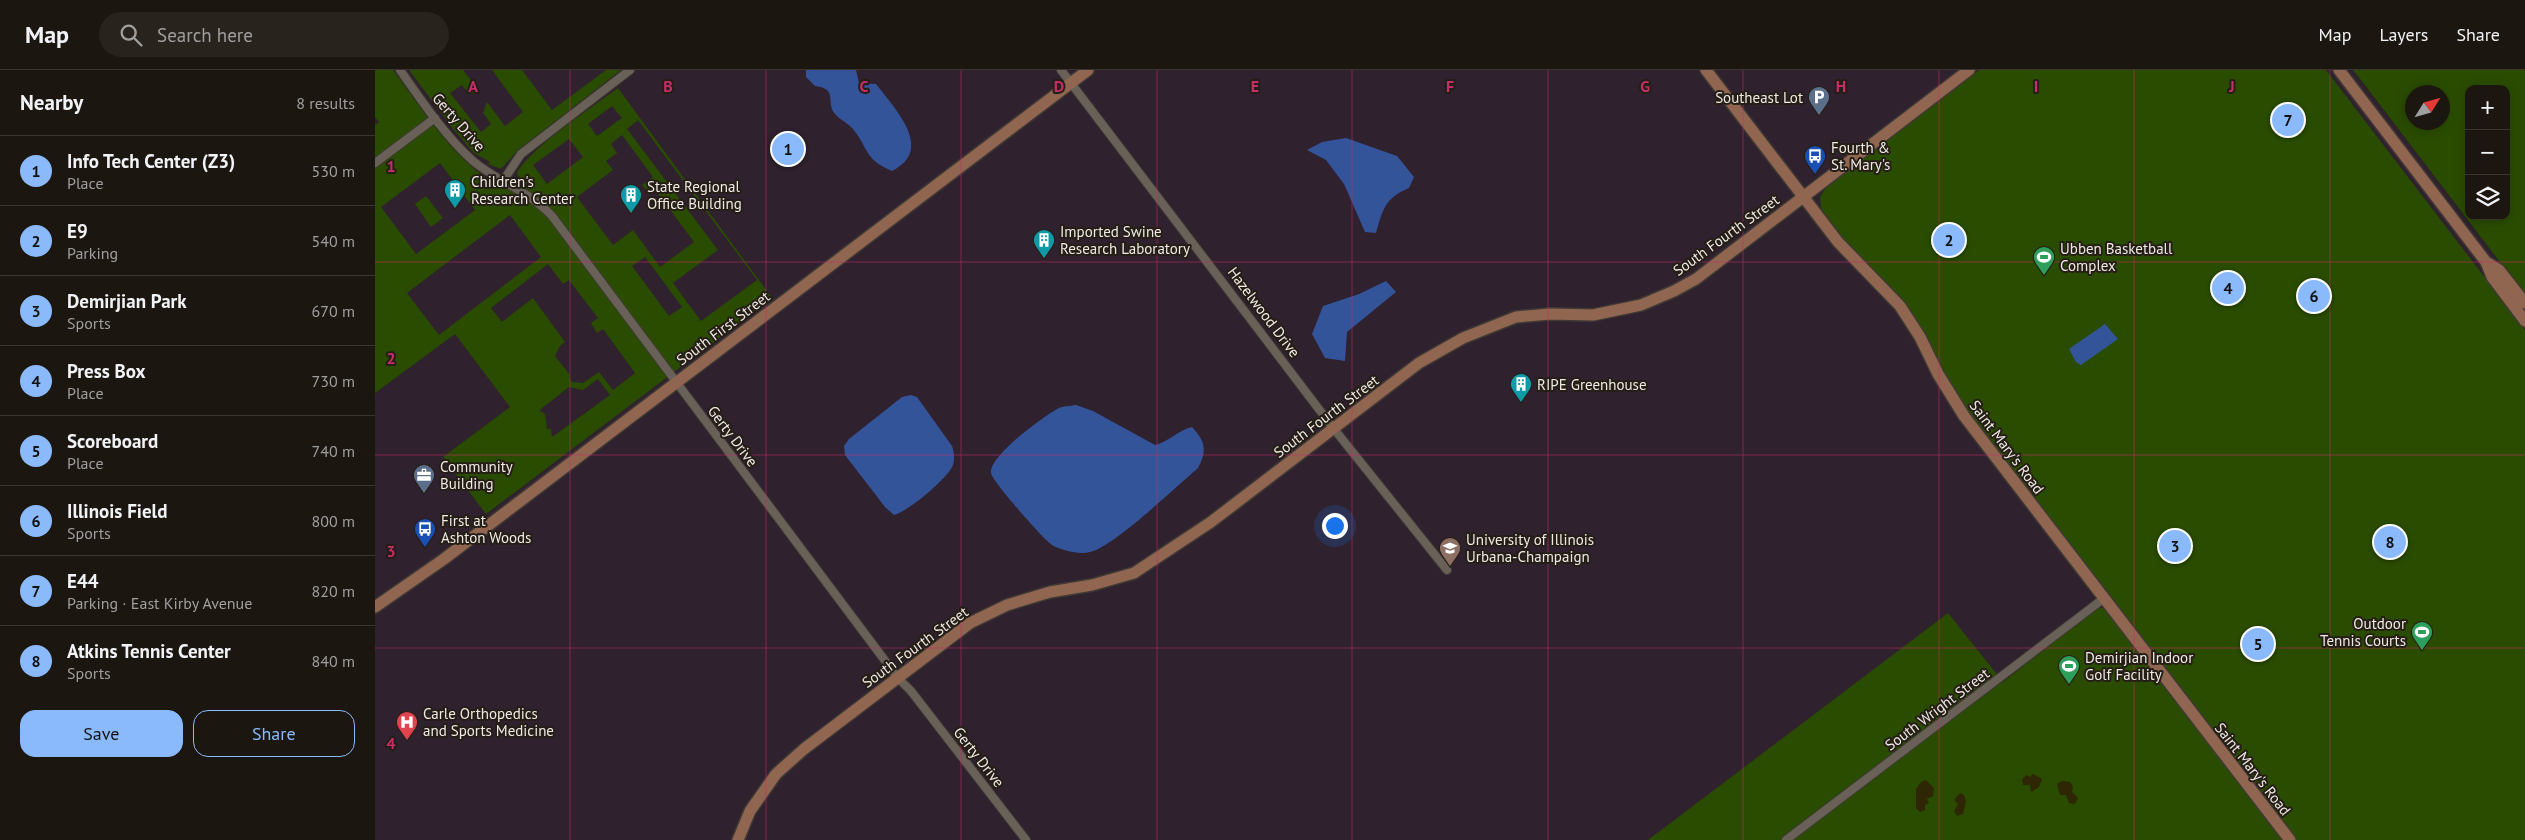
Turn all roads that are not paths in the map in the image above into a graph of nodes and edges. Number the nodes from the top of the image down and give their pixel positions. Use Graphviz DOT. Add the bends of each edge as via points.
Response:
graph roads {
  1 [pos="400,70"];
  2 [pos="630,70"];
  3 [pos="1061,70"];
  4 [pos="1088,70"];
  5 [pos="1706,70"];
  6 [pos="1969,70"];
  7 [pos="2339,70"];
  8 [pos="1071,83"];
  9 [pos="435,118"];
  10 [pos="375,163"];
  11 [pos="503,181"];
  12 [pos="1803,197"];
  13 [pos="2505,285"];
  14 [pos="2525,303"];
  15 [pos="2525,321"];
  16 [pos="676,384"];
  17 [pos="1334,429"];
  18 [pos="1447,570"];
  19 [pos="2103,599"];
  20 [pos="375,607"];
  21 [pos="897,678"];
  22 [pos="738,840"];
  23 [pos="1026,840"];
  24 [pos="1786,840"];
  25 [pos="2290,840"];
  1 -- 9 [label="street, Gerty Drive"];
  2 -- 11 [label="street" via="521,154"];
  3 -- 8 [label="street, Hazelwood Drive"];
  4 -- 8 [label="street, South First Street"];
  5 -- 12 [label="street, Saint Mary's Road"];
  6 -- 12 [label="street, South Fourth Street"];
  7 -- 13 [label="street" via="2486,262 2492,277"];
  8 -- 16 [label="street, South First Street"];
  8 -- 17 [label="street, Hazelwood Drive"];
  9 -- 10 [label="street"];
  9 -- 11 [label="street, Gerty Drive" via="472,160"];
  11 -- 16 [label="street, Gerty Drive" via="536,200 552,216"];
  12 -- 17 [label="street, South Fourth Street" via="1696,279 1674,291 1641,304 1593,315 1516,317 1463,338 1419,363"];
  12 -- 19 [label="street, Saint Mary's Road" via="1838,242 1900,306 1921,337 1938,374 1964,416"];
  13 -- 14 [label="street"];
  13 -- 15 [label="street"];
  16 -- 20 [label="street, South First Street" via="444,559"];
  16 -- 21 [label="street, Gerty Drive"];
  17 -- 18 [label="street, Hazelwood Drive"];
  17 -- 21 [label="street, South Fourth Street" via="1211,522 1134,573 1007,605 970,623"];
  19 -- 24 [label="street, South Wright Street"];
  19 -- 25 [label="street, Saint Mary's Road"];
  21 -- 22 [label="street, South Fourth Street" via="776,774 750,811"];
  21 -- 23 [label="street, Gerty Drive" via="911,691"];
}
